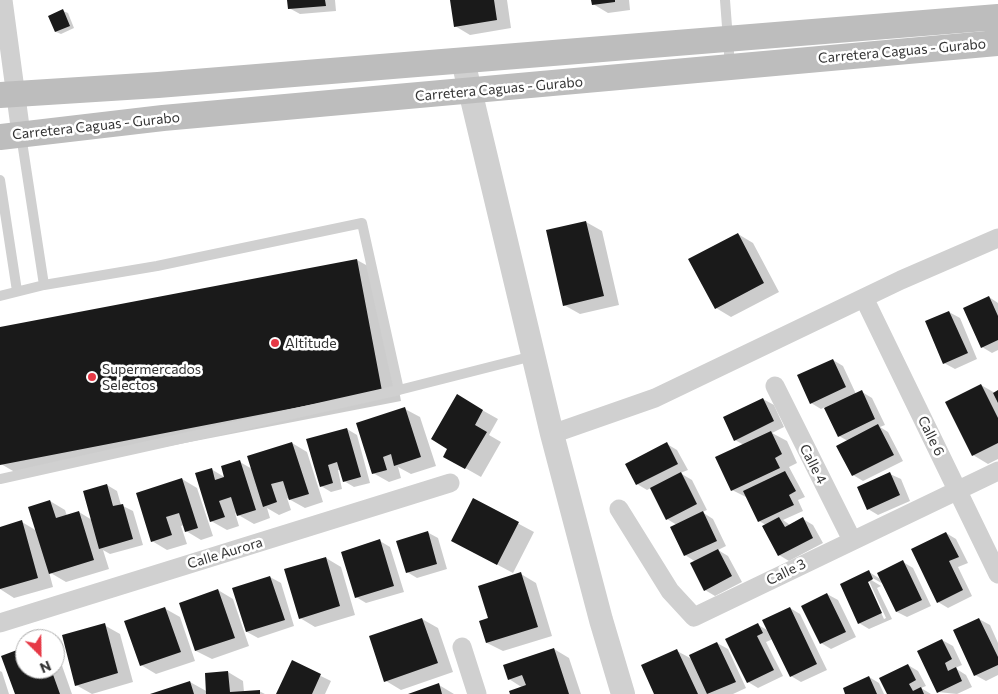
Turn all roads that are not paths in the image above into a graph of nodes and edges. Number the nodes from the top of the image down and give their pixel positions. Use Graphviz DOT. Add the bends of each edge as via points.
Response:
graph roads {
  1 [pos="3,0"];
  2 [pos="726,0"];
  3 [pos="998,18"];
  4 [pos="728,39"];
  5 [pos="998,43"];
  6 [pos="463,61"];
  7 [pos="730,67"];
  8 [pos="471,92"];
  9 [pos="8,95"];
  10 [pos="11,136"];
  11 [pos="0,180"];
  12 [pos="998,238"];
  13 [pos="44,284"];
  14 [pos="17,290"];
  15 [pos="0,296"];
  16 [pos="864,298"];
  17 [pos="533,356"];
  18 [pos="775,386"];
  19 [pos="399,390"];
  20 [pos="552,434"];
  21 [pos="998,471"];
  22 [pos="0,479"];
  23 [pos="450,483"];
  24 [pos="958,491"];
  25 [pos="619,509"];
  26 [pos="852,540"];
  27 [pos="998,574"];
  28 [pos="0,623"];
  29 [pos="462,647"];
  30 [pos="477,694"];
  31 [pos="623,694"];
  1 -- 9 [label="street"];
  2 -- 4 [label="lane"];
  3 -- 4 [label="main road, Carretera Caguas - Gurabo"];
  4 -- 6 [label="main road, Carretera Caguas - Gurabo"];
  4 -- 7 [label="lane"];
  5 -- 7 [label="main road, Carretera Caguas - Gurabo"];
  6 -- 8 [label="street"];
  6 -- 9 [label="main road, Carretera Caguas - Gurabo"];
  7 -- 8 [label="main road, Carretera Caguas - Gurabo"];
  8 -- 10 [label="main road, Carretera Caguas - Gurabo" via="163,118"];
  8 -- 17 [label="street"];
  9 -- 10 [label="street"];
  10 -- 13 [label="lane"];
  11 -- 14 [label="lane"];
  12 -- 16 [label="street"];
  13 -- 14 [label="lane"];
  13 -- 19 [label="lane" via="148,267 362,223"];
  14 -- 15 [label="lane"];
  16 -- 20 [label="street" via="655,398"];
  16 -- 24 [label="street, Calle 6"];
  17 -- 19 [label="lane"];
  17 -- 20 [label="street"];
  18 -- 26 [label="street, Calle 4"];
  19 -- 22 [label="lane"];
  20 -- 31 [label="street"];
  21 -- 24 [label="street, Calle 3"];
  23 -- 28 [label="street, Calle Aurora"];
  24 -- 26 [label="street, Calle 3"];
  24 -- 27 [label="street, Calle 6"];
  25 -- 26 [label="street, Calle 3" via="670,590 694,617"];
  29 -- 30 [label="street"];
}
